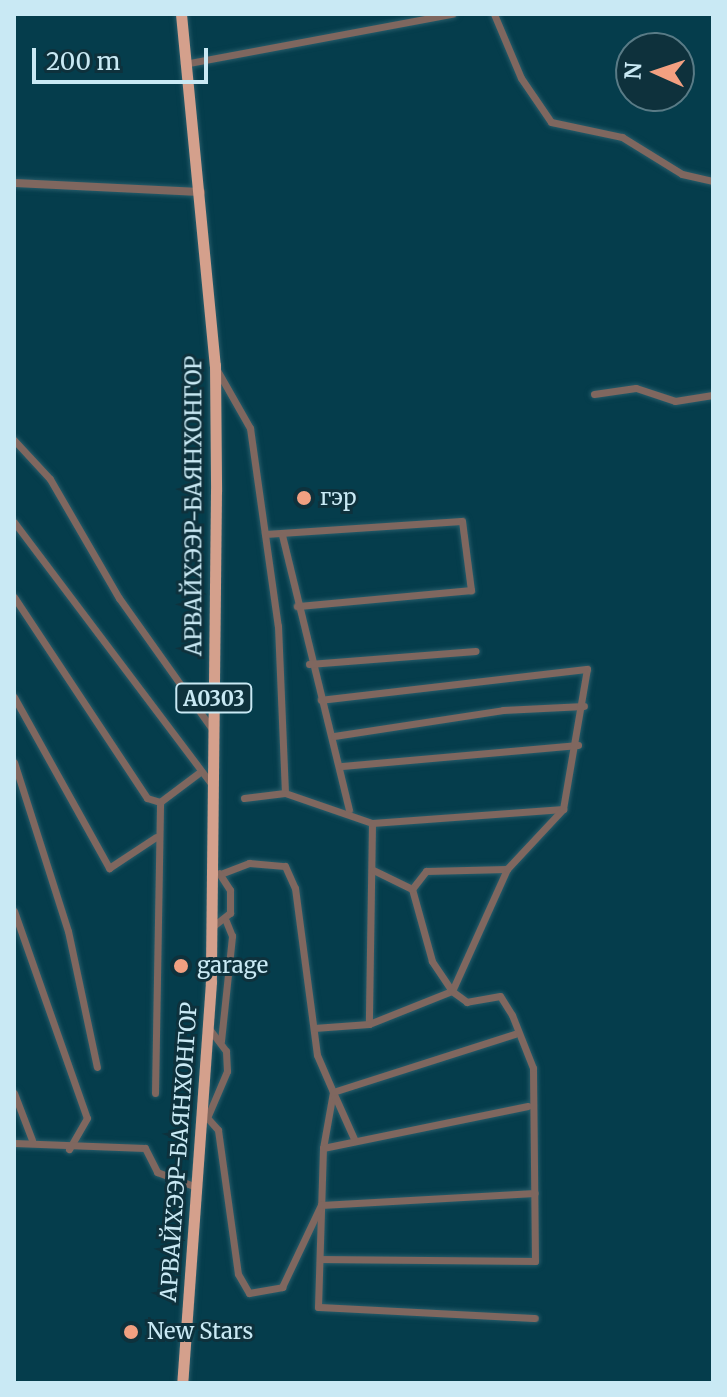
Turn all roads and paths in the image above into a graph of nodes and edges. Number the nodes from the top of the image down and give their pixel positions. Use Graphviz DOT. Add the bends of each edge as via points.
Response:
graph roads {
  1 [pos="181,14"];
  2 [pos="452,14"];
  3 [pos="494,14"];
  4 [pos="184,64"];
  5 [pos="713,181"];
  6 [pos="14,183"];
  7 [pos="201,192"];
  8 [pos="215,365"];
  9 [pos="594,394"];
  10 [pos="713,395"];
  11 [pos="14,440"];
  12 [pos="14,522"];
  13 [pos="265,534"];
  14 [pos="282,535"];
  15 [pos="14,597"];
  16 [pos="297,606"];
  17 [pos="475,651"];
  18 [pos="309,664"];
  19 [pos="14,697"];
  20 [pos="321,700"];
  21 [pos="584,706"];
  22 [pos="214,731"];
  23 [pos="334,736"];
  24 [pos="578,745"];
  25 [pos="14,762"];
  26 [pos="342,766"];
  27 [pos="200,772"];
  28 [pos="213,786"];
  29 [pos="285,793"];
  30 [pos="244,798"];
  31 [pos="160,802"];
  32 [pos="563,809"];
  33 [pos="349,810"];
  34 [pos="372,823"];
  35 [pos="156,837"];
  36 [pos="507,869"];
  37 [pos="373,870"];
  38 [pos="218,873"];
  39 [pos="412,889"];
  40 [pos="14,911"];
  41 [pos="226,921"];
  42 [pos="212,927"];
  43 [pos="452,991"];
  44 [pos="369,1024"];
  45 [pos="208,1027"];
  46 [pos="314,1028"];
  47 [pos="515,1034"];
  48 [pos="221,1041"];
  49 [pos="97,1067"];
  50 [pos="333,1092"];
  51 [pos="14,1093"];
  52 [pos="155,1093"];
  53 [pos="528,1106"];
  54 [pos="205,1115"];
  55 [pos="32,1140"];
  56 [pos="355,1141"];
  57 [pos="14,1143"];
  58 [pos="323,1148"];
  59 [pos="69,1149"];
  60 [pos="196,1187"];
  61 [pos="535,1193"];
  62 [pos="321,1205"];
  63 [pos="320,1259"];
  64 [pos="535,1318"];
  65 [pos="182,1383"];
  1 -- 4 [label="highway, АРВАЙХЭЭР-БАЯНХОНГОР / A0303"];
  2 -- 4 [label="street"];
  3 -- 5 [label="street" via="521,78 551,122 622,137 682,174"];
  4 -- 7 [label="highway, АРВАЙХЭЭР-БАЯНХОНГОР / A0303"];
  6 -- 7 [label="street"];
  7 -- 8 [label="highway, АРВАЙХЭЭР-БАЯНХОНГОР / A0303"];
  8 -- 13 [label="street" via="250,428"];
  8 -- 22 [label="highway, АРВАЙХЭЭР-БАЯНХОНГОР / A0303"];
  9 -- 10 [label="street" via="636,388 675,401"];
  11 -- 22 [label="street" via="50,479 119,598"];
  12 -- 27 [label="street"];
  13 -- 14 [label="street"];
  13 -- 29 [label="street" via="278,626"];
  14 -- 16 [label="street"];
  14 -- 16 [label="street" via="462,521 471,590"];
  15 -- 31 [label="street" via="147,798"];
  16 -- 18 [label="street"];
  17 -- 18 [label="street"];
  18 -- 20 [label="street"];
  19 -- 35 [label="street" via="109,868"];
  20 -- 21 [label="street" via="587,669"];
  20 -- 23 [label="street"];
  21 -- 23 [label="street" via="503,710"];
  21 -- 24 [label="street"];
  22 -- 28 [label="highway, АРВАЙХЭЭР-БАЯНХОНГОР / A0303"];
  23 -- 26 [label="street"];
  24 -- 26 [label="street"];
  24 -- 32 [label="street"];
  25 -- 49 [label="street" via="68,931"];
  26 -- 33 [label="street"];
  27 -- 28 [label="street"];
  27 -- 31 [label="street"];
  28 -- 38 [label="highway, АРВАЙХЭЭР-БАЯНХОНГОР / A0303"];
  29 -- 30 [label="street"];
  29 -- 33 [label="street"];
  31 -- 35 [label="street"];
  32 -- 34 [label="street"];
  32 -- 36 [label="street"];
  33 -- 34 [label="street"];
  34 -- 37 [label="street"];
  35 -- 52 [label="street"];
  36 -- 39 [label="street" via="426,871"];
  36 -- 43 [label="street"];
  37 -- 39 [label="street"];
  37 -- 44 [label="street"];
  38 -- 41 [label="street" via="230,890"];
  38 -- 42 [label="highway, АРВАЙХЭЭР-БАЯНХОНГОР / A0303"];
  38 -- 46 [label="street" via="249,863 285,866"];
  39 -- 43 [label="street" via="432,961"];
  40 -- 59 [label="street" via="87,1118"];
  41 -- 42 [label="street"];
  41 -- 48 [label="street" via="232,936"];
  42 -- 45 [label="highway, АРВАЙХЭЭР-БАЯНХОНГОР / A0303"];
  43 -- 44 [label="street"];
  43 -- 47 [label="street" via="467,1002 500,996"];
  44 -- 46 [label="street"];
  45 -- 48 [label="street"];
  45 -- 54 [label="highway, АРВАЙХЭЭР-БАЯНХОНГОР / A0303"];
  46 -- 50 [label="street"];
  47 -- 50 [label="street"];
  47 -- 53 [label="street" via="533,1068"];
  48 -- 54 [label="street" via="223,1095"];
  50 -- 56 [label="street"];
  50 -- 58 [label="street"];
  51 -- 55 [label="street"];
  53 -- 56 [label="street"];
  53 -- 61 [label="street"];
  54 -- 60 [label="highway, АРВАЙХЭЭР-БАЯНХОНГОР / A0303"];
  54 -- 62 [label="street" via="218,1130 238,1274 249,1293 282,1287"];
  55 -- 57 [label="street"];
  55 -- 59 [label="street"];
  56 -- 58 [label="street"];
  58 -- 62 [label="street"];
  59 -- 60 [label="street" via="145,1148 157,1172"];
  60 -- 65 [label="highway, АРВАЙХЭЭР-БАЯНХОНГОР / A0303"];
  61 -- 62 [label="street"];
  61 -- 63 [label="street" via="535,1261"];
  62 -- 63 [label="street"];
  63 -- 64 [label="street" via="318,1307"];
}
